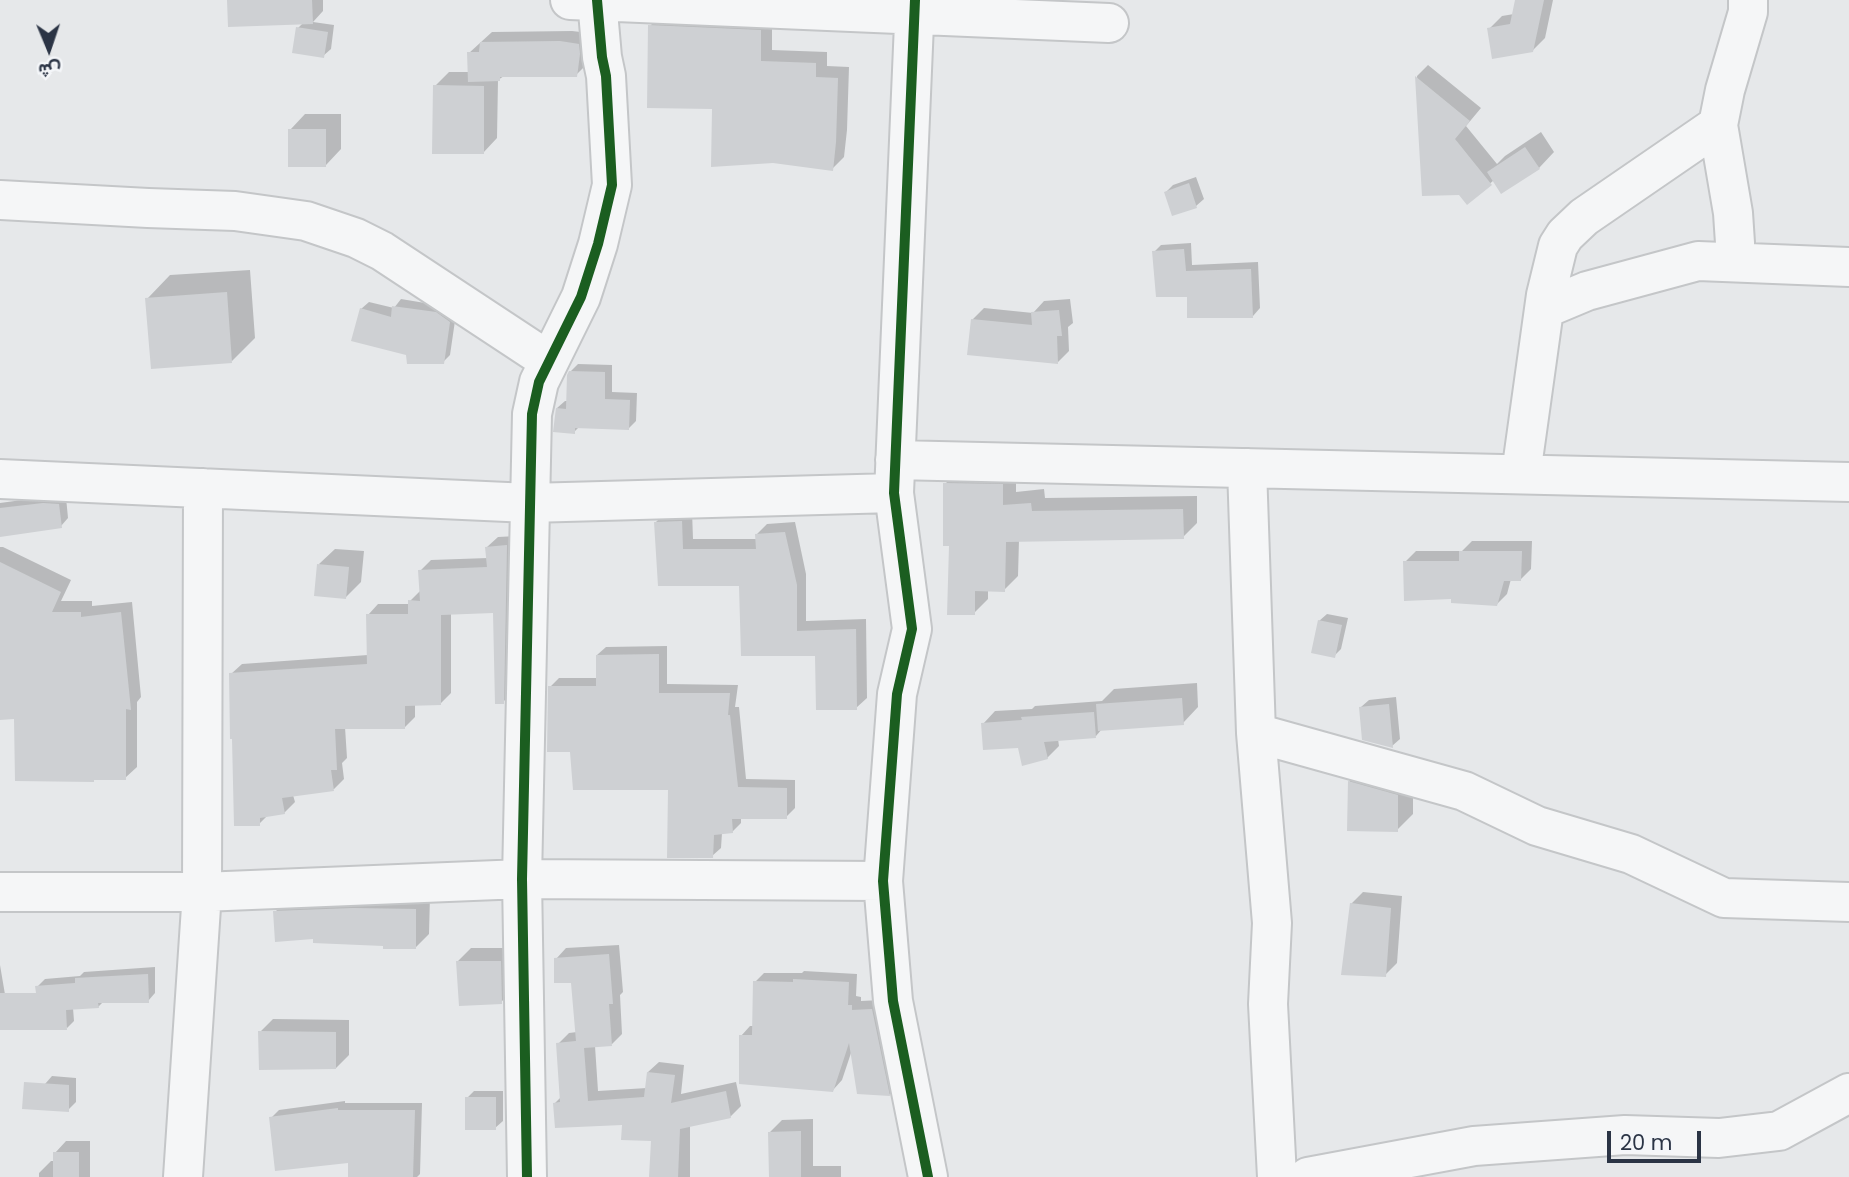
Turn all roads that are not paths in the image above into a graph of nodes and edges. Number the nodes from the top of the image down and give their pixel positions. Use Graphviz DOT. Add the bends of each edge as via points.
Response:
graph roads {
  1 [pos="1748,0"];
  2 [pos="588,1"];
  3 [pos="915,8"];
  4 [pos="1109,23"];
  5 [pos="1718,125"];
  6 [pos="0,200"];
  7 [pos="1733,262"];
  8 [pos="1849,267"];
  9 [pos="1544,309"];
  10 [pos="549,360"];
  11 [pos="1247,468"];
  12 [pos="1521,474"];
  13 [pos="894,476"];
  14 [pos="0,479"];
  15 [pos="1849,482"];
  16 [pos="203,488"];
  17 [pos="529,503"];
  18 [pos="1256,733"];
  19 [pos="522,879"];
  20 [pos="883,881"];
  21 [pos="0,892"];
  22 [pos="202,892"];
  23 [pos="1849,902"];
  24 [pos="1849,1093"];
  25 [pos="183,1177"];
  26 [pos="527,1177"];
  27 [pos="928,1177"];
  28 [pos="1277,1177"];
  29 [pos="1308,1177"];
  1 -- 5 [label="street"];
  2 -- 3 [label="street"];
  2 -- 10 [label="street" via="606,76 612,185 581,297"];
  3 -- 4 [label="street"];
  3 -- 13 [label="street"];
  5 -- 7 [label="street" via="1733,213"];
  5 -- 9 [label="street" via="1565,235 1555,256"];
  6 -- 10 [label="street" via="235,211 306,221 382,251"];
  7 -- 8 [label="street"];
  7 -- 9 [label="street" via="1698,261 1587,291"];
  9 -- 12 [label="street"];
  10 -- 17 [label="street" via="532,414"];
  11 -- 12 [label="street"];
  11 -- 13 [label="street"];
  11 -- 18 [label="street"];
  12 -- 15 [label="street"];
  13 -- 17 [label="street"];
  13 -- 20 [label="street" via="912,629 897,694"];
  14 -- 16 [label="street"];
  16 -- 17 [label="street"];
  16 -- 22 [label="street"];
  17 -- 19 [label="street"];
  18 -- 23 [label="street" via="1464,791 1537,826 1631,854 1724,898"];
  18 -- 28 [label="street" via="1272,923 1268,1004"];
  19 -- 20 [label="street"];
  19 -- 22 [label="street"];
  19 -- 26 [label="street"];
  20 -- 27 [label="street" via="893,1001"];
  21 -- 22 [label="street"];
  22 -- 25 [label="street"];
  24 -- 29 [label="street" via="1779,1131 1719,1138 1625,1136 1474,1146"];
}
